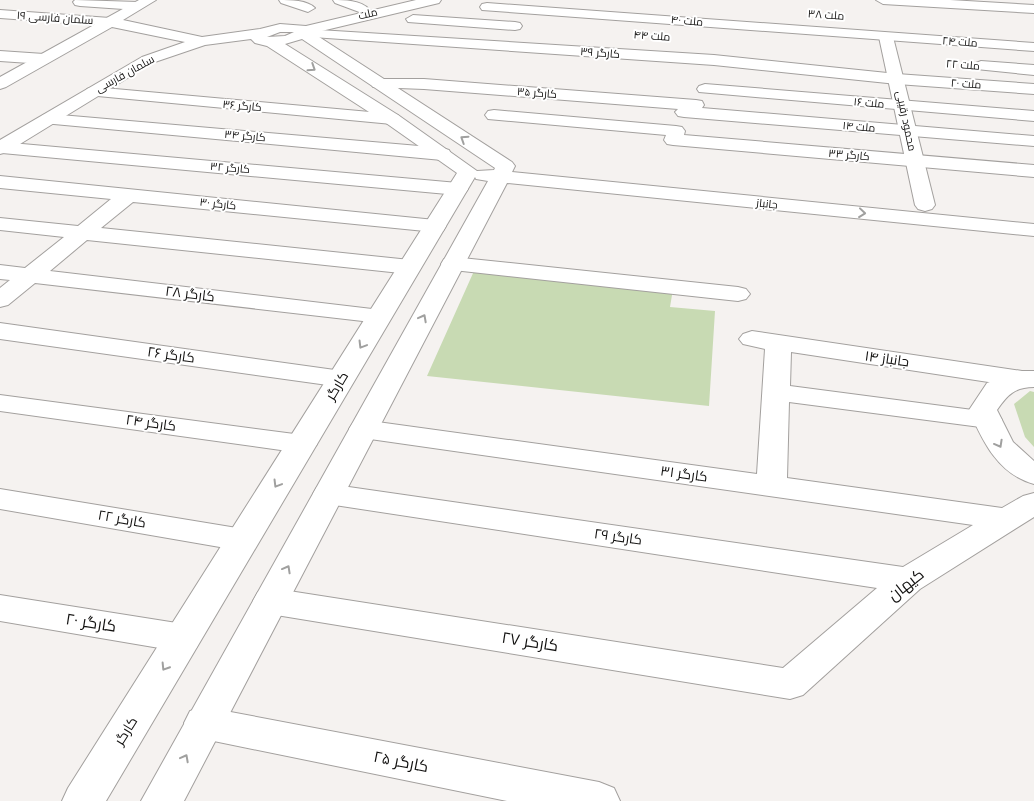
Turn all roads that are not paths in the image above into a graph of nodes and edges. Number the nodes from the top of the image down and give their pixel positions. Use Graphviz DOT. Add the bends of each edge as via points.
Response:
graph roads {
  1 [pos="63,0"];
  2 [pos="286,0"];
  3 [pos="340,0"];
  4 [pos="402,0"];
  5 [pos="434,0"];
  6 [pos="621,0"];
  7 [pos="883,0"];
  8 [pos="144,3"];
  9 [pos="487,7"];
  10 [pos="308,8"];
  11 [pos="362,9"];
  12 [pos="1034,9"];
  13 [pos="0,14"];
  14 [pos="610,15"];
  15 [pos="413,19"];
  16 [pos="110,22"];
  17 [pos="530,27"];
  18 [pos="303,32"];
  19 [pos="272,34"];
  20 [pos="54,36"];
  21 [pos="82,38"];
  22 [pos="204,41"];
  23 [pos="594,41"];
  24 [pos="1034,47"];
  25 [pos="889,50"];
  26 [pos="871,51"];
  27 [pos="0,56"];
  28 [pos="44,59"];
  29 [pos="714,60"];
  30 [pos="911,62"];
  31 [pos="968,65"];
  32 [pos="1034,70"];
  33 [pos="897,79"];
  34 [pos="2,82"];
  35 [pos="379,84"];
  36 [pos="705,89"];
  37 [pos="1034,89"];
  38 [pos="93,92"];
  39 [pos="902,105"];
  40 [pos="690,108"];
  41 [pos="494,115"];
  42 [pos="1034,116"];
  43 [pos="49,119"];
  44 [pos="392,119"];
  45 [pos="676,131"];
  46 [pos="908,131"];
  47 [pos="1034,141"];
  48 [pos="1,147"];
  49 [pos="442,154"];
  50 [pos="914,161"];
  51 [pos="1034,170"];
  52 [pos="502,172"];
  53 [pos="463,180"];
  54 [pos="0,182"];
  55 [pos="129,195"];
  56 [pos="925,205"];
  57 [pos="955,215"];
  58 [pos="1034,216"];
  59 [pos="0,224"];
  60 [pos="435,226"];
  61 [pos="1034,230"];
  62 [pos="82,233"];
  63 [pos="452,264"];
  64 [pos="410,267"];
  65 [pos="0,272"];
  66 [pos="30,275"];
  67 [pos="738,294"];
  68 [pos="0,300"];
  69 [pos="380,316"];
  70 [pos="0,331"];
  71 [pos="342,379"];
  72 [pos="1028,379"];
  73 [pos="776,392"];
  74 [pos="0,403"];
  75 [pos="988,420"];
  76 [pos="363,429"];
  77 [pos="302,444"];
  78 [pos="1034,474"];
  79 [pos="772,487"];
  80 [pos="328,494"];
  81 [pos="0,499"];
  82 [pos="1034,503"];
  83 [pos="1005,519"];
  84 [pos="243,540"];
  85 [pos="908,580"];
  86 [pos="270,601"];
  87 [pos="0,608"];
  88 [pos="183,638"];
  89 [pos="790,684"];
  90 [pos="204,723"];
  91 [pos="83,801"];
  92 [pos="162,801"];
  93 [pos="599,801"];
  1 -- 8 [label="street"];
  2 -- 10 [label="street"];
  3 -- 11 [label="street"];
  4 -- 11 [label="street, ملت"];
  5 -- 18 [label="street, ملت"];
  6 -- 14 [label="street"];
  7 -- 12 [label="street"];
  8 -- 16 [label="street"];
  9 -- 14 [label="street, ملت ۴۰"];
  11 -- 19 [label="street, ملت"];
  13 -- 16 [label="street, سلمان فارسی ۱۹"];
  14 -- 23 [label="street"];
  14 -- 25 [label="street, ملت ۴۰"];
  15 -- 17 [label="street"];
  16 -- 21 [label="street"];
  16 -- 22 [label="street, سلمان فارسی ۱۹"];
  18 -- 19 [label="street, کارگر ۳۹" via="298,28"];
  18 -- 23 [label="street, کارگر ۳۹"];
  18 -- 35 [label="street"];
  19 -- 22 [label="street, سلمان فارسی"];
  19 -- 44 [label="street, one-way"];
  20 -- 21 [label="street"];
  21 -- 28 [label="street"];
  22 -- 38 [label="street, سلمان فارسی" via="147,60"];
  23 -- 29 [label="street, کارگر ۳۹"];
  24 -- 25 [label="street, ملت ۲۴"];
  25 -- 26 [label="street"];
  25 -- 30 [label="street"];
  25 -- 33 [label="street, محمود رقیبی"];
  27 -- 28 [label="street"];
  28 -- 34 [label="street"];
  29 -- 33 [label="street, کارگر ۳۹"];
  29 -- 36 [label="street"];
  31 -- 32 [label="street, ملت ۲۲"];
  33 -- 37 [label="street, ملت ۲۰"];
  33 -- 39 [label="street, محمود رقیبی"];
  35 -- 40 [label="street, کارگر ۳۵" via="424,84"];
  52 -- 35 [label="street, one-way"];
  36 -- 39 [label="street, ملت ۱۶"];
  36 -- 40 [label="street"];
  38 -- 43 [label="street, سلمان فارسی"];
  38 -- 44 [label="street, کارگر ۳۶"];
  39 -- 42 [label="street, ملت ۱۶"];
  39 -- 46 [label="street, محمود رقیبی"];
  40 -- 45 [label="street"];
  40 -- 46 [label="street, ملت ۱۴"];
  41 -- 45 [label="street"];
  43 -- 48 [label="street, سلمان فارسی"];
  43 -- 49 [label="street, کارگر ۳۴"];
  44 -- 49 [label="street"];
  45 -- 50 [label="street, کارگر ۳۳" via="673,140"];
  46 -- 47 [label="street, ملت ۱۴"];
  46 -- 50 [label="street, محمود رقیبی"];
  48 -- 53 [label="street, کارگر ۳۲"];
  49 -- 53 [label="street"];
  50 -- 51 [label="street, کارگر ۳۳"];
  50 -- 56 [label="street, محمود رقیبی"];
  52 -- 53 [label="street, کارگر ۳۲"];
  52 -- 56 [label="street, جانباز"];
  52 -- 57 [label="street, جانباز, one-way"];
  52 -- 63 [label="street"];
  53 -- 60 [label="street, کارگر"];
  54 -- 55 [label="street, کارگر ۳۰"];
  55 -- 60 [label="street, کارگر ۳۰"];
  55 -- 62 [label="street"];
  56 -- 57 [label="street, جانباز"];
  57 -- 58 [label="street, جانباز"];
  57 -- 61 [label="street, جانباز"];
  59 -- 62 [label="street"];
  60 -- 64 [label="street, کارگر"];
  62 -- 64 [label="street"];
  62 -- 66 [label="street"];
  63 -- 67 [label="street"];
  76 -- 63 [label="street, one-way"];
  64 -- 69 [label="street, کارگر"];
  65 -- 66 [label="street, کارگر ۲۸"];
  66 -- 68 [label="street"];
  66 -- 69 [label="street, کارگر ۲۸"];
  69 -- 71 [label="street, کارگر, one-way"];
  70 -- 71 [label="street, کارگر ۲۶"];
  71 -- 77 [label="street, کارگر"];
  72 -- 73 [label="street, جانباز ۱۴" via="765,341"];
  72 -- 75 [label="street" via="997,389 984,410"];
  73 -- 75 [label="street"];
  73 -- 79 [label="street"];
  74 -- 77 [label="street, کارگر ۲۴"];
  75 -- 78 [label="street, one-way" via="1003,451"];
  76 -- 79 [label="street, کارگر ۳۱"];
  76 -- 80 [label="street"];
  77 -- 84 [label="street, کارگر, one-way"];
  79 -- 83 [label="street, کارگر ۳۱"];
  80 -- 85 [label="street, کارگر ۲۹"];
  86 -- 80 [label="street, one-way"];
  81 -- 84 [label="street, کارگر ۲۲"];
  82 -- 83 [label="street, کیهان"];
  83 -- 85 [label="street, کیهان"];
  84 -- 88 [label="street, کارگر"];
  85 -- 89 [label="street, کیهان"];
  86 -- 89 [label="street, کارگر ۲۷"];
  86 -- 90 [label="street"];
  87 -- 88 [label="street, کارگر ۲۰"];
  88 -- 91 [label="street, کارگر, one-way"];
  92 -- 90 [label="street, one-way"];
  90 -- 93 [label="street, کارگر ۲۵"];
}
